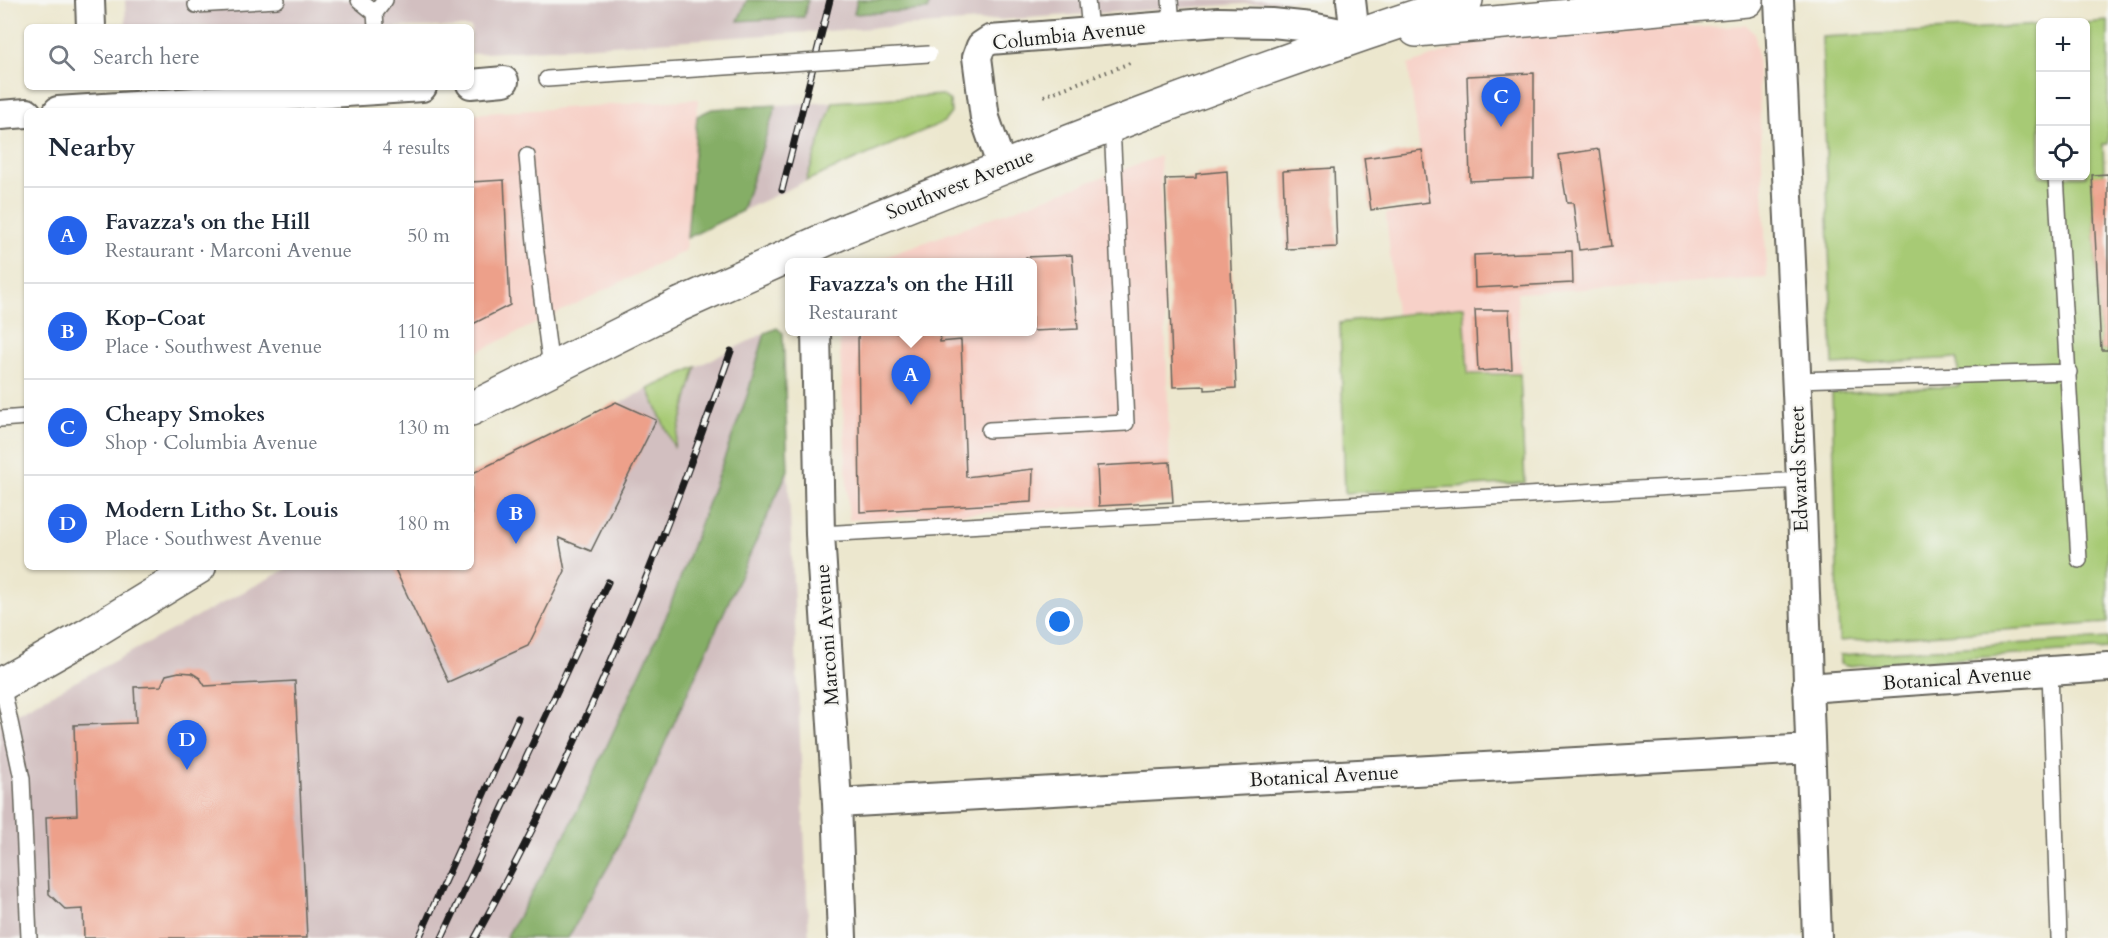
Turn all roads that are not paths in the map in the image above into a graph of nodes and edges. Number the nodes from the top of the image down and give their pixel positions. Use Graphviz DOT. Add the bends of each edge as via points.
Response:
graph roads {
  1 [pos="90,0"];
  2 [pos="277,0"];
  3 [pos="359,0"];
  4 [pos="385,0"];
  5 [pos="1087,0"];
  6 [pos="1352,0"];
  7 [pos="1466,0"];
  8 [pos="1747,0"];
  9 [pos="1779,0"];
  10 [pos="196,5"];
  11 [pos="1171,12"];
  12 [pos="375,20"];
  13 [pos="91,24"];
  14 [pos="1090,31"];
  15 [pos="1354,36"];
  16 [pos="929,54"];
  17 [pos="547,79"];
  18 [pos="504,81"];
  19 [pos="474,84"];
  20 [pos="323,90"];
  21 [pos="93,98"];
  22 [pos="66,108"];
  23 [pos="24,113"];
  24 [pos="0,115"];
  25 [pos="1112,125"];
  26 [pos="527,156"];
  27 [pos="1002,167"];
  28 [pos="2056,180"];
  29 [pos="813,254"];
  30 [pos="785,265"];
  31 [pos="816,336"];
  32 [pos="551,368"];
  33 [pos="2068,372"];
  34 [pos="1796,380"];
  35 [pos="474,407"];
  36 [pos="24,417"];
  37 [pos="0,419"];
  38 [pos="989,430"];
  39 [pos="1801,480"];
  40 [pos="820,534"];
  41 [pos="2079,560"];
  42 [pos="194,570"];
  43 [pos="2108,667"];
  44 [pos="2050,671"];
  45 [pos="1,685"];
  46 [pos="1807,688"];
  47 [pos="1810,749"];
  48 [pos="837,803"];
  49 [pos="29,938"];
  50 [pos="842,938"];
  51 [pos="1817,938"];
  52 [pos="2059,938"];
  1 -- 13 [label="street"];
  2 -- 10 [label="lane"];
  3 -- 12 [label="lane"];
  4 -- 12 [label="lane"];
  5 -- 14 [label="lane"];
  6 -- 15 [label="street"];
  7 -- 15 [label="street, Southwest Avenue"];
  8 -- 15 [label="street, Columbia Avenue"];
  9 -- 34 [label="street, Edwards Street"];
  11 -- 14 [label="street, Columbia Avenue"];
  11 -- 15 [label="street, Columbia Avenue" via="1218,22 1311,27"];
  14 -- 27 [label="street, Columbia Avenue" via="990,40 981,46 977,57 983,107"];
  15 -- 25 [label="street, Southwest Avenue"];
  16 -- 17 [label="lane, bridge"];
  18 -- 19 [label="street"];
  20 -- 21 [label="street"];
  21 -- 22 [label="street"];
  23 -- 24 [label="street"];
  25 -- 27 [label="street, Southwest Avenue"];
  25 -- 38 [label="lane" via="1126,423"];
  26 -- 32 [label="lane"];
  27 -- 29 [label="street, Southwest Avenue, bridge" via="849,229"];
  28 -- 33 [label="lane"];
  30 -- 32 [label="street, Southwest Avenue, bridge" via="679,305"];
  31 -- 40 [label="street, Marconi Avenue"];
  32 -- 35 [label="street, Southwest Avenue"];
  33 -- 34 [label="lane"];
  33 -- 41 [label="lane"];
  34 -- 39 [label="street, Edwards Street"];
  36 -- 37 [label="lane"];
  39 -- 40 [label="lane"];
  39 -- 46 [label="street, Edwards Street"];
  40 -- 48 [label="street, Marconi Avenue"];
  42 -- 45 [label="street"];
  43 -- 44 [label="street, Botanical Avenue"];
  44 -- 46 [label="street, Botanical Avenue"];
  44 -- 52 [label="lane"];
  45 -- 49 [label="lane" via="22,779"];
  46 -- 47 [label="street, Edwards Street"];
  47 -- 48 [label="street, Botanical Avenue"];
  47 -- 51 [label="street, Edwards Street"];
  48 -- 50 [label="street, Marconi Avenue"];
}
